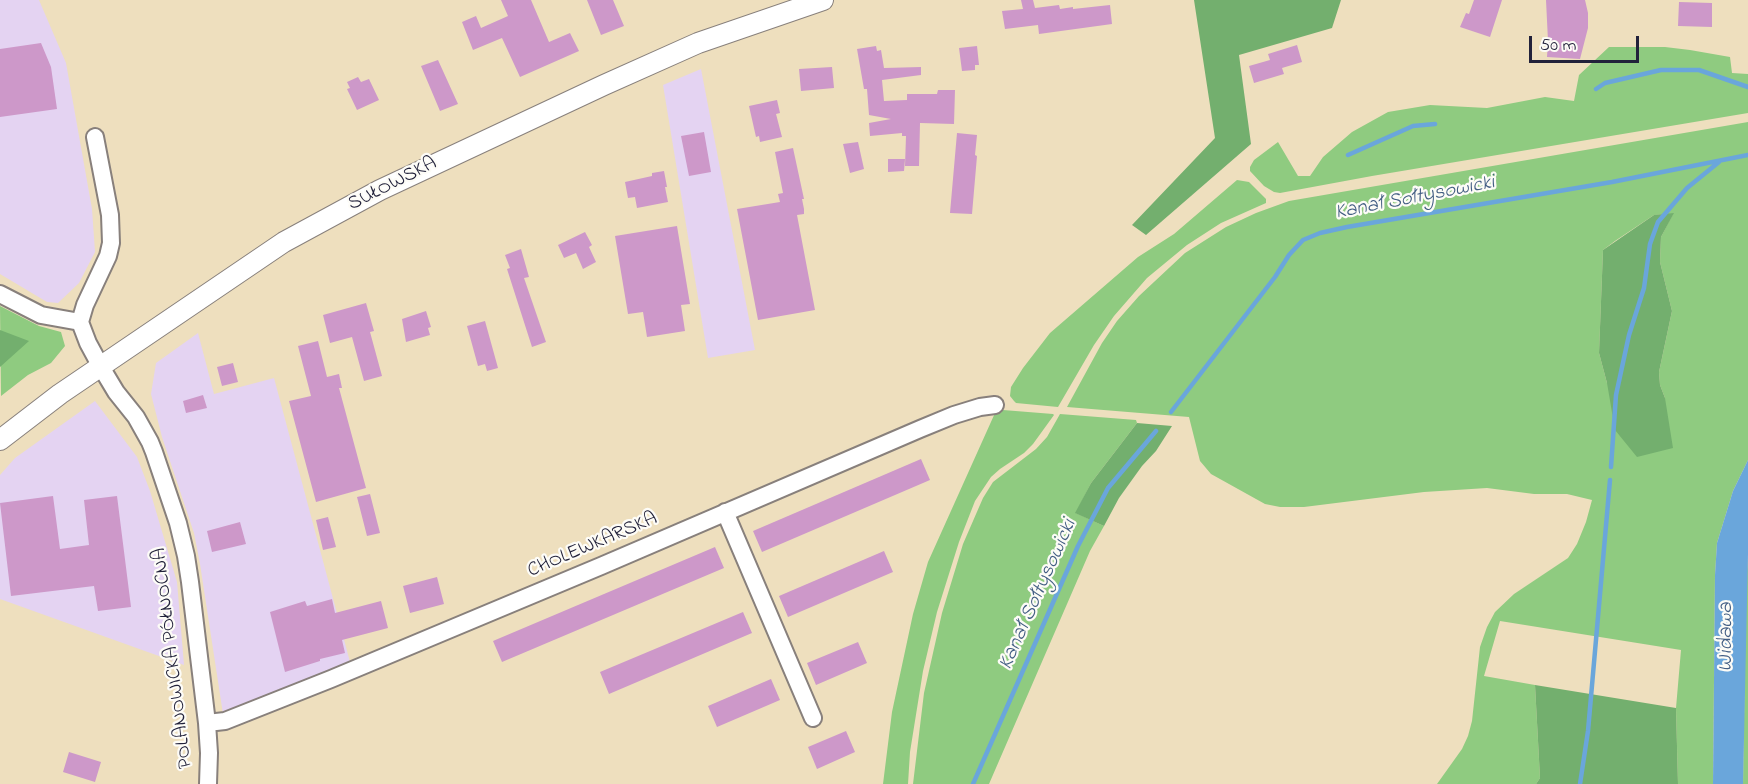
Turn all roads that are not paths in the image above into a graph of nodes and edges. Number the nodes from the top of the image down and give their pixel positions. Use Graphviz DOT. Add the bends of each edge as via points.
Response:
graph roads {
  1 [pos="823,0"];
  2 [pos="95,137"];
  3 [pos="0,294"];
  4 [pos="80,322"];
  5 [pos="101,367"];
  6 [pos="995,405"];
  7 [pos="0,440"];
  8 [pos="725,512"];
  9 [pos="813,718"];
  10 [pos="207,723"];
  11 [pos="208,784"];
  1 -- 5 [label="main road, SUŁOWSKA" via="698,43 380,190 284,242"];
  2 -- 4 [label="street" via="110,215 111,243"];
  3 -- 4 [label="street" via="41,315"];
  4 -- 5 [label="street, POLANOWICKA PÓŁNOCNA"];
  5 -- 7 [label="main road, SUŁOWSKA"];
  5 -- 10 [label="street, POLANOWICKA PÓŁNOCNA" via="150,442 178,523 190,582"];
  6 -- 8 [label="street, CHOLEWKARSKA" via="937,422"];
  8 -- 9 [label="street"];
  8 -- 10 [label="street, CHOLEWKARSKA" via="331,679 225,721"];
  10 -- 11 [label="street, POLANOWICKA PÓŁNOCNA"];
}
